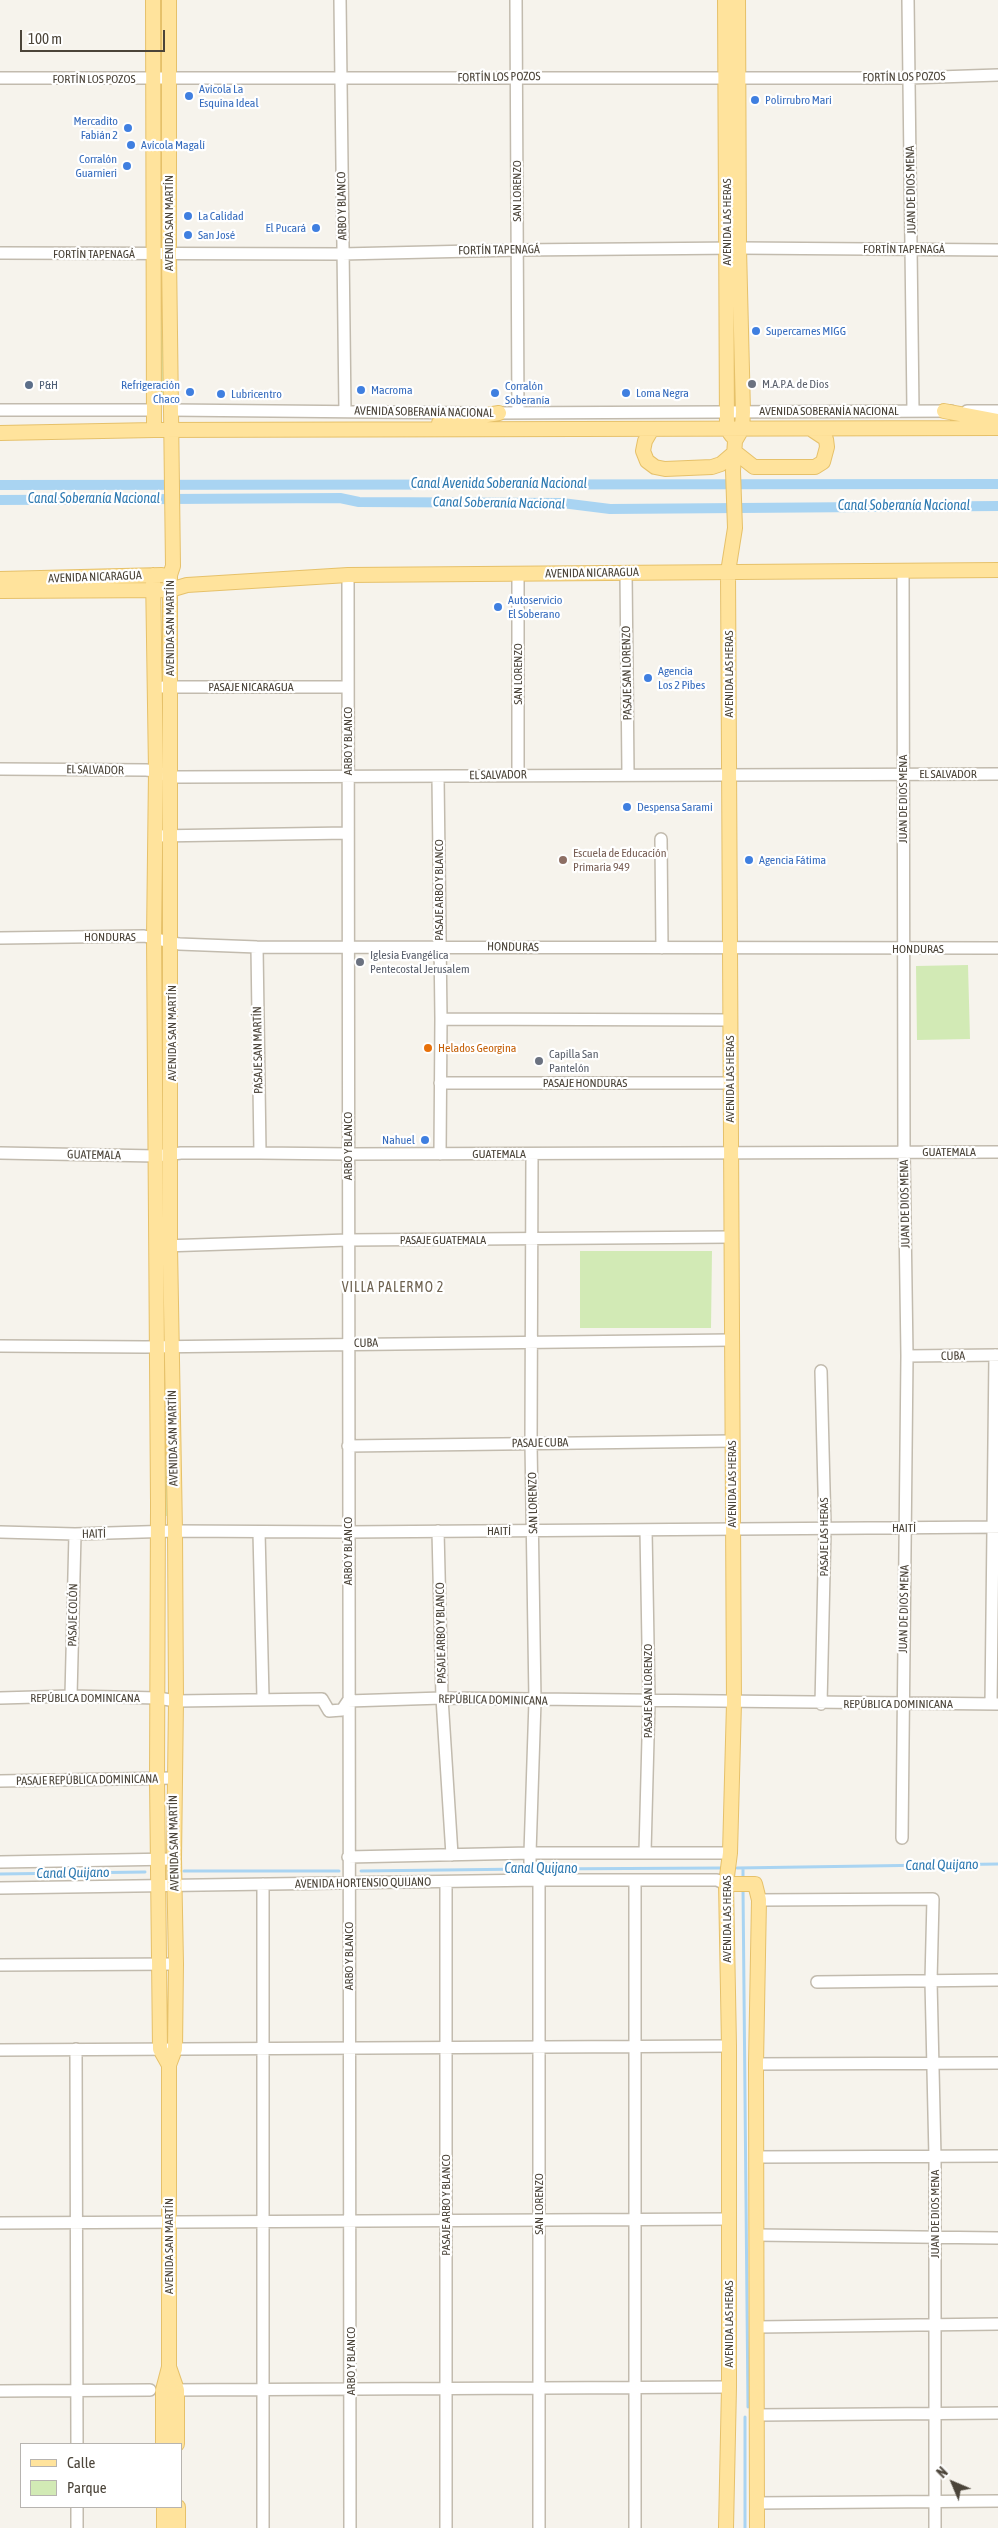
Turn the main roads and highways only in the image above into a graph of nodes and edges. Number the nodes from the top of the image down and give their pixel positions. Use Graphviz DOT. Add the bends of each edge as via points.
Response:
graph roads {
  1 [pos="153,0"];
  2 [pos="170,0"];
  3 [pos="725,0"];
  4 [pos="738,0"];
  5 [pos="732,77"];
  6 [pos="733,248"];
  7 [pos="162,254"];
  8 [pos="154,410"];
  9 [pos="171,410"];
  10 [pos="944,411"];
  11 [pos="499,413"];
  12 [pos="998,422"];
  13 [pos="998,428"];
  14 [pos="652,429"];
  15 [pos="727,429"];
  16 [pos="811,429"];
  17 [pos="154,430"];
  18 [pos="171,430"];
  19 [pos="401,430"];
  20 [pos="0,433"];
  21 [pos="737,441"];
  22 [pos="998,570"];
  23 [pos="728,572"];
  24 [pos="154,575"];
  25 [pos="170,575"];
  26 [pos="0,580"];
  27 [pos="187,585"];
  28 [pos="154,590"];
  29 [pos="170,590"];
  30 [pos="0,591"];
  31 [pos="726,1884"];
  32 [pos="168,2049"];
  33 [pos="163,2390"];
  34 [pos="164,2443"];
  35 [pos="177,2443"];
  36 [pos="164,2508"];
  37 [pos="178,2508"];
  38 [pos="164,2528"];
  39 [pos="178,2528"];
  40 [pos="726,2528"];
  41 [pos="757,2528"];
  1 -- 7 [label="main road, AVENIDA SAN MARTÍN"];
  2 -- 7 [label="main road, AVENIDA SAN MARTÍN"];
  3 -- 5 [label="main road, AVENIDA LAS HERAS"];
  4 -- 5 [label="main road, AVENIDA LAS HERAS"];
  5 -- 6 [label="main road, AVENIDA LAS HERAS"];
  6 -- 15 [label="main road, AVENIDA LAS HERAS"];
  6 -- 21 [label="main road, AVENIDA LAS HERAS" via="743,412"];
  7 -- 8 [label="main road, AVENIDA SAN MARTÍN"];
  7 -- 9 [label="main road, AVENIDA SAN MARTÍN"];
  8 -- 9 [label="main road, AVENIDA SOBERANÍA NACIONAL"];
  8 -- 17 [label="main road, AVENIDA SAN MARTÍN"];
  9 -- 18 [label="main road, AVENIDA SAN MARTÍN"];
  10 -- 12 [label="main road"];
  11 -- 19 [label="main road"];
  13 -- 16 [label="main road, AVENIDA SOBERANÍA NACIONAL"];
  14 -- 15 [label="main road, AVENIDA SOBERANÍA NACIONAL"];
  14 -- 19 [label="main road, AVENIDA SOBERANÍA NACIONAL"];
  14 -- 21 [label="main road" via="643,451 647,462 655,467 712,467 721,464"];
  15 -- 21 [label="main road"];
  16 -- 21 [label="main road, AVENIDA SOBERANÍA NACIONAL"];
  16 -- 21 [label="main road" via="826,439 828,447 823,462 815,466 754,467"];
  17 -- 18 [label="main road, AVENIDA SOBERANÍA NACIONAL"];
  17 -- 20 [label="main road, AVENIDA SOBERANÍA NACIONAL"];
  18 -- 19 [label="main road, AVENIDA SOBERANÍA NACIONAL"];
  18 -- 25 [label="main road, AVENIDA SAN MARTÍN" via="173,566"];
  21 -- 23 [label="main road, AVENIDA LAS HERAS" via="733,471 735,528"];
  22 -- 23 [label="main road, AVENIDA NICARAGUA"];
  23 -- 27 [label="main road, AVENIDA NICARAGUA" via="348,575"];
  23 -- 31 [label="main road, AVENIDA LAS HERAS" via="734,1703 730,1853"];
  24 -- 25 [label="main road, AVENIDA NICARAGUA"];
  24 -- 26 [label="main road, AVENIDA NICARAGUA"];
  24 -- 28 [label="main road, AVENIDA SAN MARTÍN"];
  25 -- 27 [label="main road"];
  25 -- 29 [label="main road, AVENIDA SAN MARTÍN"];
  27 -- 29 [label="main road, AVENIDA NICARAGUA"];
  28 -- 29 [label="main road, AVENIDA NICARAGUA"];
  28 -- 30 [label="main road, AVENIDA NICARAGUA"];
  28 -- 32 [label="main road, AVENIDA SAN MARTÍN" via="158,1885 159,1964"];
  29 -- 32 [label="main road, AVENIDA SAN MARTÍN" via="170,1246 175,1531 176,1964"];
  31 -- 40 [label="main road, AVENIDA LAS HERAS" via="729,2387"];
  31 -- 41 [label="main road" via="755,1884 758,1900"];
  32 -- 33 [label="main road, AVENIDA SAN MARTÍN" via="169,2367"];
  33 -- 34 [label="main road, AVENIDA SAN MARTÍN"];
  33 -- 35 [label="main road, AVENIDA SAN MARTÍN"];
  36 -- 38 [label="main road"];
  37 -- 39 [label="main road"];
}
